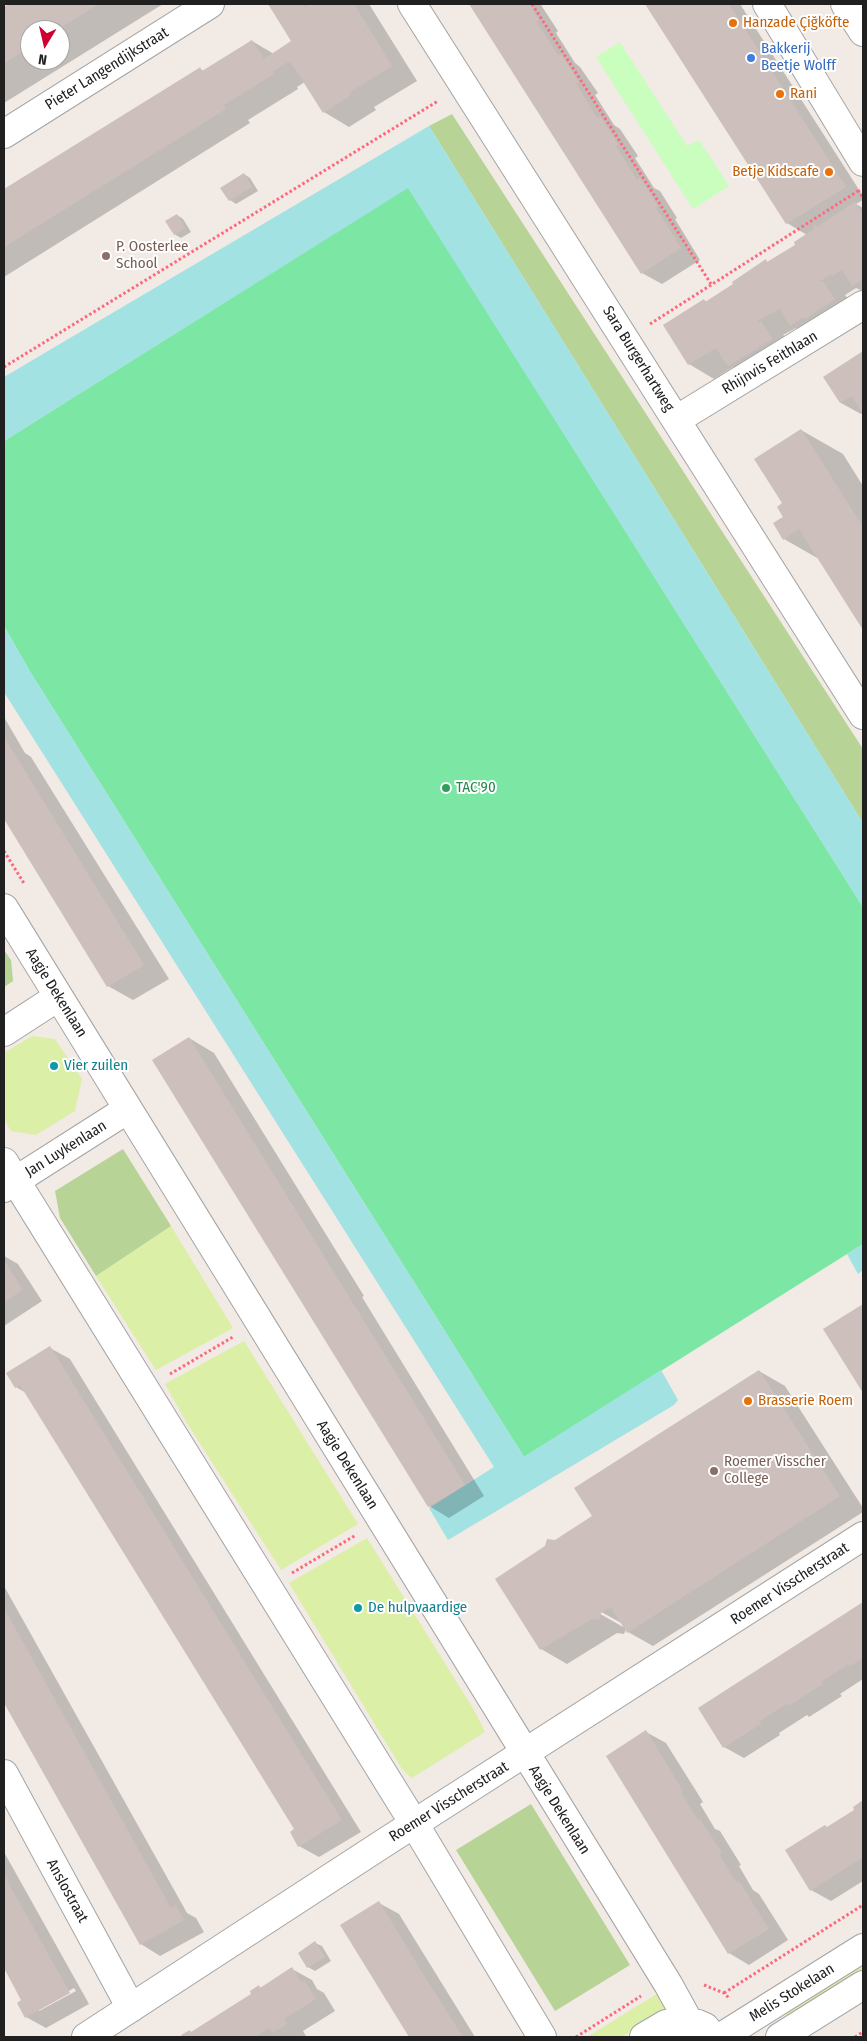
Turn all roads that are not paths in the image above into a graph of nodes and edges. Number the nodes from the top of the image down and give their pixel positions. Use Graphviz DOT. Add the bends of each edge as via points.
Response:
graph roads {
  1 [pos="210,4"];
  2 [pos="412,4"];
  3 [pos="767,4"];
  4 [pos="845,4"];
  5 [pos="863,32"];
  6 [pos="4,134"];
  7 [pos="863,162"];
  8 [pos="863,305"];
  9 [pos="676,420"];
  10 [pos="863,715"];
  11 [pos="4,908"];
  12 [pos="58,997"];
  13 [pos="4,1032"];
  14 [pos="128,1110"];
  15 [pos="8,1177"];
  16 [pos="863,1536"];
  17 [pos="524,1754"];
  18 [pos="4,1774"];
  19 [pos="415,1825"];
  20 [pos="863,1948"];
  21 [pos="863,1986"];
  22 [pos="131,2008"];
  23 [pos="689,2022"];
  24 [pos="86,2037"];
  25 [pos="542,2037"];
  26 [pos="644,2037"];
  27 [pos="714,2037"];
  28 [pos="721,2037"];
  29 [pos="780,2037"];
  1 -- 6 [label="street, Pieter Langendijkstraat"];
  2 -- 9 [label="street, Sara Burgerhartweg"];
  3 -- 7 [label="street"];
  4 -- 5 [label="street"];
  8 -- 9 [label="street, Rhijnvis Feithlaan"];
  9 -- 10 [label="street, Sara Burgerhartweg"];
  11 -- 12 [label="street, Aagje Dekenlaan"];
  12 -- 13 [label="street"];
  12 -- 14 [label="street, Aagje Dekenlaan"];
  14 -- 15 [label="street, Jan Luykenlaan"];
  14 -- 17 [label="street, Aagje Dekenlaan"];
  15 -- 19 [label="street" via="145,1389"];
  16 -- 17 [label="street, Roemer Visscherstraat"];
  17 -- 19 [label="street, Roemer Visscherstraat"];
  17 -- 23 [label="street, Aagje Dekenlaan"];
  18 -- 22 [label="street, Anslostraat"];
  19 -- 22 [label="street, Roemer Visscherstraat"];
  19 -- 25 [label="street"];
  20 -- 28 [label="street, Melis Stokelaan"];
  21 -- 29 [label="street, Melis Stokelaan"];
  22 -- 24 [label="street, Roemer Visscherstraat"];
  23 -- 26 [label="street" via="666,2024"];
  23 -- 27 [label="street" via="705,2027"];
}
